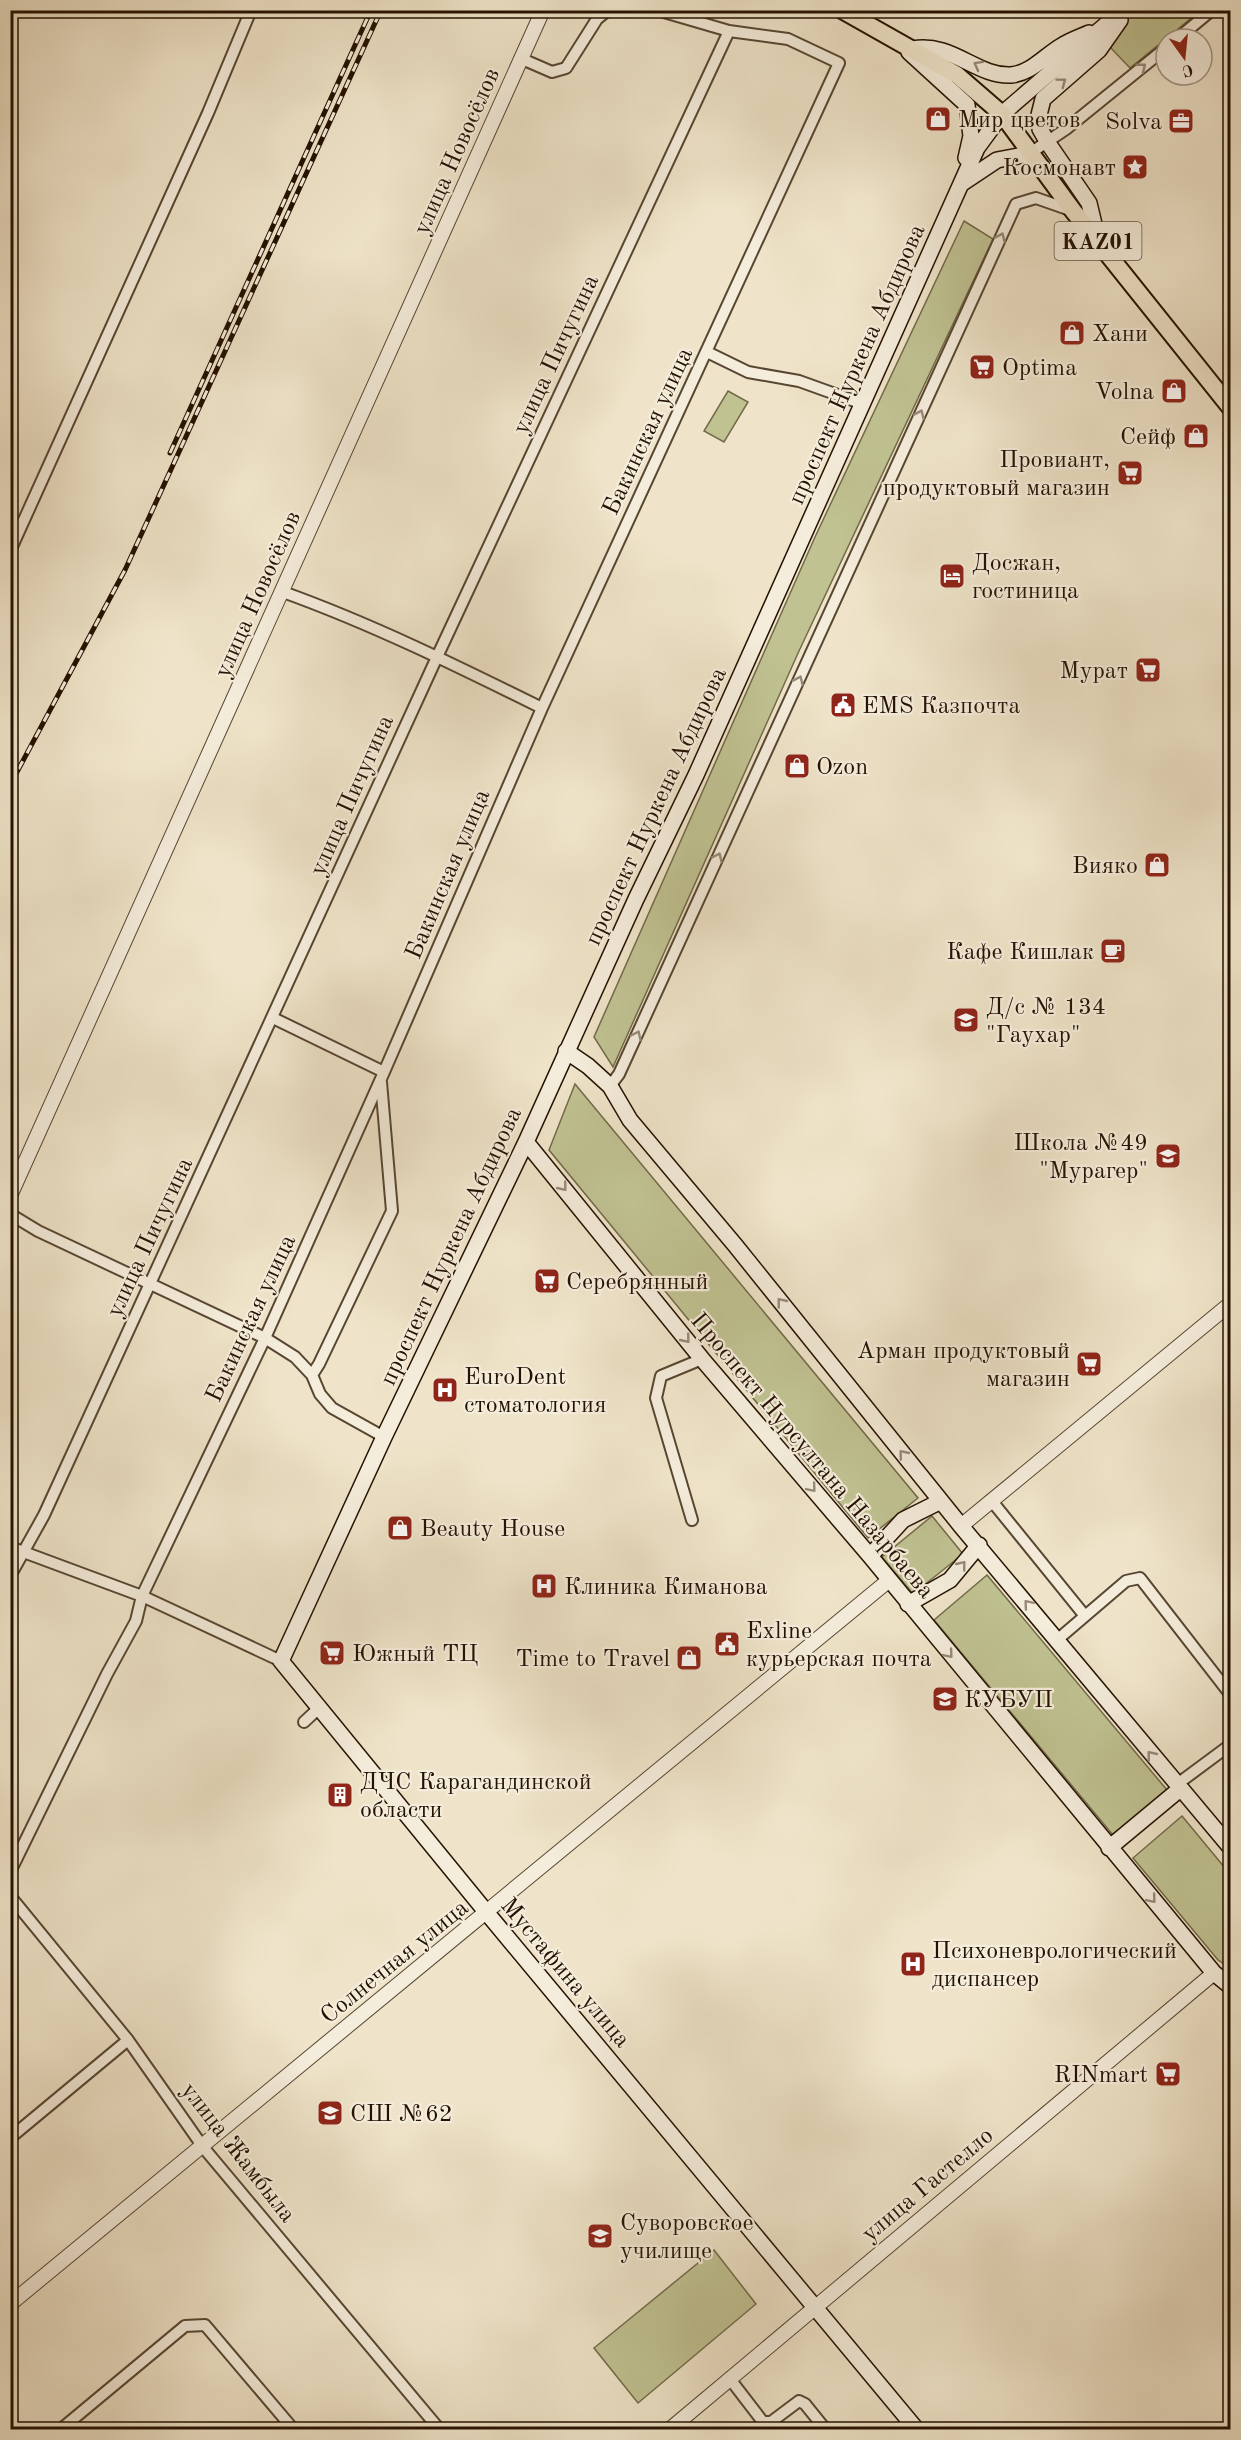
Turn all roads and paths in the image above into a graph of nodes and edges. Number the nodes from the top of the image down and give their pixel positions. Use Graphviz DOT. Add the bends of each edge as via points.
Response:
graph roads {
  1 [pos="251,10"];
  2 [pos="543,10"];
  3 [pos="608,10"];
  4 [pos="657,10"];
  5 [pos="842,10"];
  6 [pos="1125,10"];
  7 [pos="1212,10"];
  8 [pos="1105,26"];
  9 [pos="1191,27"];
  10 [pos="729,31"];
  11 [pos="905,45"];
  12 [pos="1154,58"];
  13 [pos="522,59"];
  14 [pos="1002,114"];
  15 [pos="1048,143"];
  16 [pos="1029,154"];
  17 [pos="963,178"];
  18 [pos="1074,212"];
  19 [pos="1098,241"];
  20 [pos="706,352"];
  21 [pos="863,404"];
  22 [pos="1230,407"];
  23 [pos="10,552"];
  24 [pos="283,592"];
  25 [pos="437,657"];
  26 [pos="542,708"];
  27 [pos="273,1018"];
  28 [pos="566,1051"];
  29 [pos="383,1076"];
  30 [pos="610,1086"];
  31 [pos="526,1142"];
  32 [pos="10,1196"];
  33 [pos="10,1214"];
  34 [pos="150,1284"];
  35 [pos="1230,1304"];
  36 [pos="265,1338"];
  37 [pos="702,1359"];
  38 [pos="312,1375"];
  39 [pos="384,1437"];
  40 [pos="992,1500"];
  41 [pos="941,1501"];
  42 [pos="692,1520"];
  43 [pos="961,1526"];
  44 [pos="979,1545"];
  45 [pos="10,1546"];
  46 [pos="23,1552"];
  47 [pos="870,1556"];
  48 [pos="10,1568"];
  49 [pos="10,1576"];
  50 [pos="888,1581"];
  51 [pos="142,1596"];
  52 [pos="908,1604"];
  53 [pos="1085,1616"];
  54 [pos="1057,1640"];
  55 [pos="281,1661"];
  56 [pos="1230,1694"];
  57 [pos="319,1708"];
  58 [pos="304,1722"];
  59 [pos="1230,1745"];
  60 [pos="1178,1787"];
  61 [pos="1230,1847"];
  62 [pos="1109,1848"];
  63 [pos="10,1872"];
  64 [pos="10,1896"];
  65 [pos="487,1914"];
  66 [pos="1214,1973"];
  67 [pos="1230,1986"];
  68 [pos="128,2040"];
  69 [pos="10,2138"];
  70 [pos="203,2147"];
  71 [pos="10,2304"];
  72 [pos="817,2306"];
  73 [pos="730,2379"];
  74 [pos="60,2430"];
  75 [pos="294,2430"];
  76 [pos="440,2430"];
  77 [pos="669,2430"];
  78 [pos="826,2430"];
  79 [pos="917,2430"];
  1 -- 23 [label="street"];
  2 -- 13 [label="street, улица Новосёлов"];
  3 -- 13 [label="street" via="597,19 566,68 552,72"];
  4 -- 10 [label="street, Бакинская улица"];
  5 -- 11 [label="highway, KАZ01"];
  6 -- 8 [label="main road, проспект Нуркена Абдирова"];
  15 -- 6 [label="main road, one-way" via="1039,122 1043,99 1099,50"];
  7 -- 9 [label="street"];
  8 -- 11 [label="main road, one-way" via="1062,45 1024,72 1011,75 994,74 941,50"];
  8 -- 14 [label="main road, проспект Нуркена Абдирова"];
  10 -- 20 [label="street, Бакинская улица" via="788,39 839,63"];
  10 -- 25 [label="street, улица Пичугина"];
  11 -- 14 [label="highway, KАZ01" via="957,75"];
  11 -- 17 [label="main road" via="967,105 971,136"];
  15 -- 12 [label="street, one-way"];
  13 -- 24 [label="street, улица Новосёлов"];
  14 -- 16 [label="highway, KАZ01"];
  14 -- 17 [label="main road, проспект Нуркена Абдирова" via="976,148"];
  15 -- 16 [label="street"];
  15 -- 19 [label="main road" via="1089,203"];
  16 -- 17 [label="main road" via="997,160"];
  16 -- 18 [label="highway, KАZ01"];
  17 -- 21 [label="main road, проспект Нуркена Абдирова"];
  18 -- 19 [label="highway, KАZ01"];
  30 -- 18 [label="street, one-way" via="619,1074 1016,204 1036,198"];
  19 -- 22 [label="highway, KАZ01"];
  20 -- 21 [label="street" via="748,372 799,381"];
  20 -- 26 [label="street, Бакинская улица"];
  21 -- 28 [label="main road, проспект Нуркена Абдирова" via="696,775"];
  24 -- 25 [label="street"];
  24 -- 32 [label="street, улица Новосёлов"];
  25 -- 26 [label="street"];
  25 -- 27 [label="street, улица Пичугина"];
  26 -- 29 [label="street, Бакинская улица"];
  27 -- 29 [label="street"];
  27 -- 34 [label="street, улица Пичугина"];
  28 -- 30 [label="main road"];
  28 -- 31 [label="main road, проспект Нуркена Абдирова"];
  29 -- 36 [label="street, Бакинская улица"];
  29 -- 38 [label="street" via="392,1211"];
  41 -- 30 [label="main road, one-way" via="630,1120"];
  31 -- 37 [label="main road, Проспект Нурсултана Назарбаева, one-way"];
  31 -- 39 [label="main road, проспект Нуркена Абдирова"];
  33 -- 34 [label="street"];
  34 -- 36 [label="street"];
  34 -- 46 [label="street, улица Пичугина" via="44,1515"];
  35 -- 40 [label="street"];
  36 -- 38 [label="street" via="296,1357"];
  36 -- 51 [label="street, Бакинская улица"];
  37 -- 42 [label="street" via="661,1376 656,1398"];
  37 -- 47 [label="main road, Проспект Нурсултана Назарбаева, one-way"];
  38 -- 39 [label="street" via="320,1394 332,1408"];
  39 -- 55 [label="main road, проспект Нуркена Абдирова"];
  40 -- 43 [label="street"];
  40 -- 53 [label="street"];
  41 -- 43 [label="main road"];
  41 -- 47 [label="main road" via="903,1520"];
  43 -- 44 [label="main road"];
  52 -- 44 [label="main road, one-way" via="950,1580"];
  54 -- 44 [label="main road, one-way"];
  45 -- 46 [label="street, Мустафина улица"];
  46 -- 48 [label="street"];
  46 -- 49 [label="street, улица Пичугина"];
  46 -- 51 [label="street, Мустафина улица"];
  47 -- 50 [label="main road, Проспект Нурсултана Назарбаева"];
  50 -- 52 [label="main road, Проспект Нурсултана Назарбаева"];
  50 -- 65 [label="street, Солнечная улица"];
  51 -- 55 [label="street, Мустафина улица"];
  51 -- 63 [label="street, Бакинская улица" via="136,1621"];
  52 -- 62 [label="main road, Проспект Нурсултана Назарбаева, one-way"];
  53 -- 54 [label="street"];
  53 -- 56 [label="street" via="1126,1581 1140,1578"];
  60 -- 54 [label="main road, one-way"];
  55 -- 57 [label="main road, Мустафина улица"];
  57 -- 58 [label="street"];
  57 -- 65 [label="main road, Мустафина улица"];
  59 -- 60 [label="street"];
  60 -- 61 [label="main road"];
  60 -- 62 [label="main road"];
  62 -- 66 [label="main road, Проспект Нурсултана Назарбаева, one-way"];
  64 -- 68 [label="street, улица Жамбыла"];
  65 -- 70 [label="street, Солнечная улица"];
  65 -- 72 [label="main road, Мустафина улица"];
  66 -- 67 [label="main road, Проспект Нурсултана Назарбаева"];
  66 -- 72 [label="street, улица Гастелло"];
  68 -- 69 [label="street"];
  68 -- 70 [label="street, улица Жамбыла"];
  70 -- 71 [label="street, Солнечная улица"];
  70 -- 76 [label="street, улица Жамбыла"];
  72 -- 73 [label="street, улица Гастелло"];
  72 -- 79 [label="main road, Мустафина улица"];
  73 -- 77 [label="street, улица Гастелло"];
  73 -- 78 [label="street" via="763,2422 771,2422 798,2401 808,2407"];
  74 -- 75 [label="street" via="185,2326 206,2325"];
}
